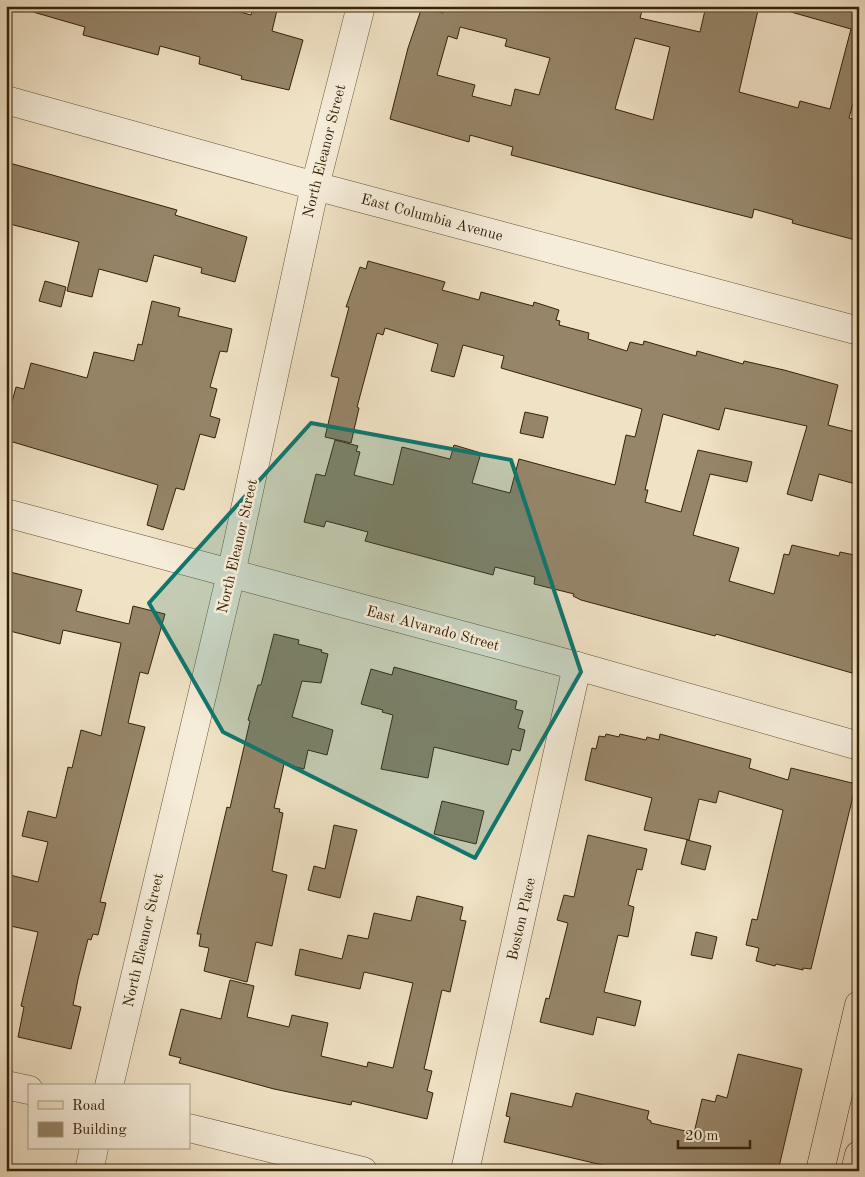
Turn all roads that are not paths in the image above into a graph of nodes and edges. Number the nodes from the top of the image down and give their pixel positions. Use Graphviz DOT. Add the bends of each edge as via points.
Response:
graph roads {
  1 [pos="361,6"];
  2 [pos="6,100"];
  3 [pos="315,186"];
  4 [pos="859,331"];
  5 [pos="6,513"];
  6 [pos="232,574"];
  7 [pos="577,666"];
  8 [pos="859,746"];
  9 [pos="859,1005"];
  10 [pos="109,1084"];
  11 [pos="6,1085"];
  12 [pos="28,1090"];
  13 [pos="190,1128"];
  14 [pos="94,1150"];
  15 [pos="859,1155"];
  16 [pos="89,1171"];
  17 [pos="363,1171"];
  18 [pos="465,1171"];
  19 [pos="820,1171"];
  20 [pos="855,1171"];
  1 -- 3 [label="street, North Eleanor Street"];
  2 -- 3 [label="street, East Columbia Avenue"];
  3 -- 4 [label="street, East Columbia Avenue"];
  3 -- 6 [label="street, North Eleanor Street"];
  5 -- 6 [label="street, East Alvarado Street"];
  6 -- 7 [label="street, East Alvarado Street"];
  6 -- 10 [label="street, North Eleanor Street"];
  7 -- 8 [label="street, East Alvarado Street"];
  7 -- 18 [label="street, Boston Place"];
  9 -- 19 [label="main road"];
  11 -- 12 [label="street"];
  13 -- 17 [label="street"];
  14 -- 16 [label="street"];
  15 -- 20 [label="main road"];
}
